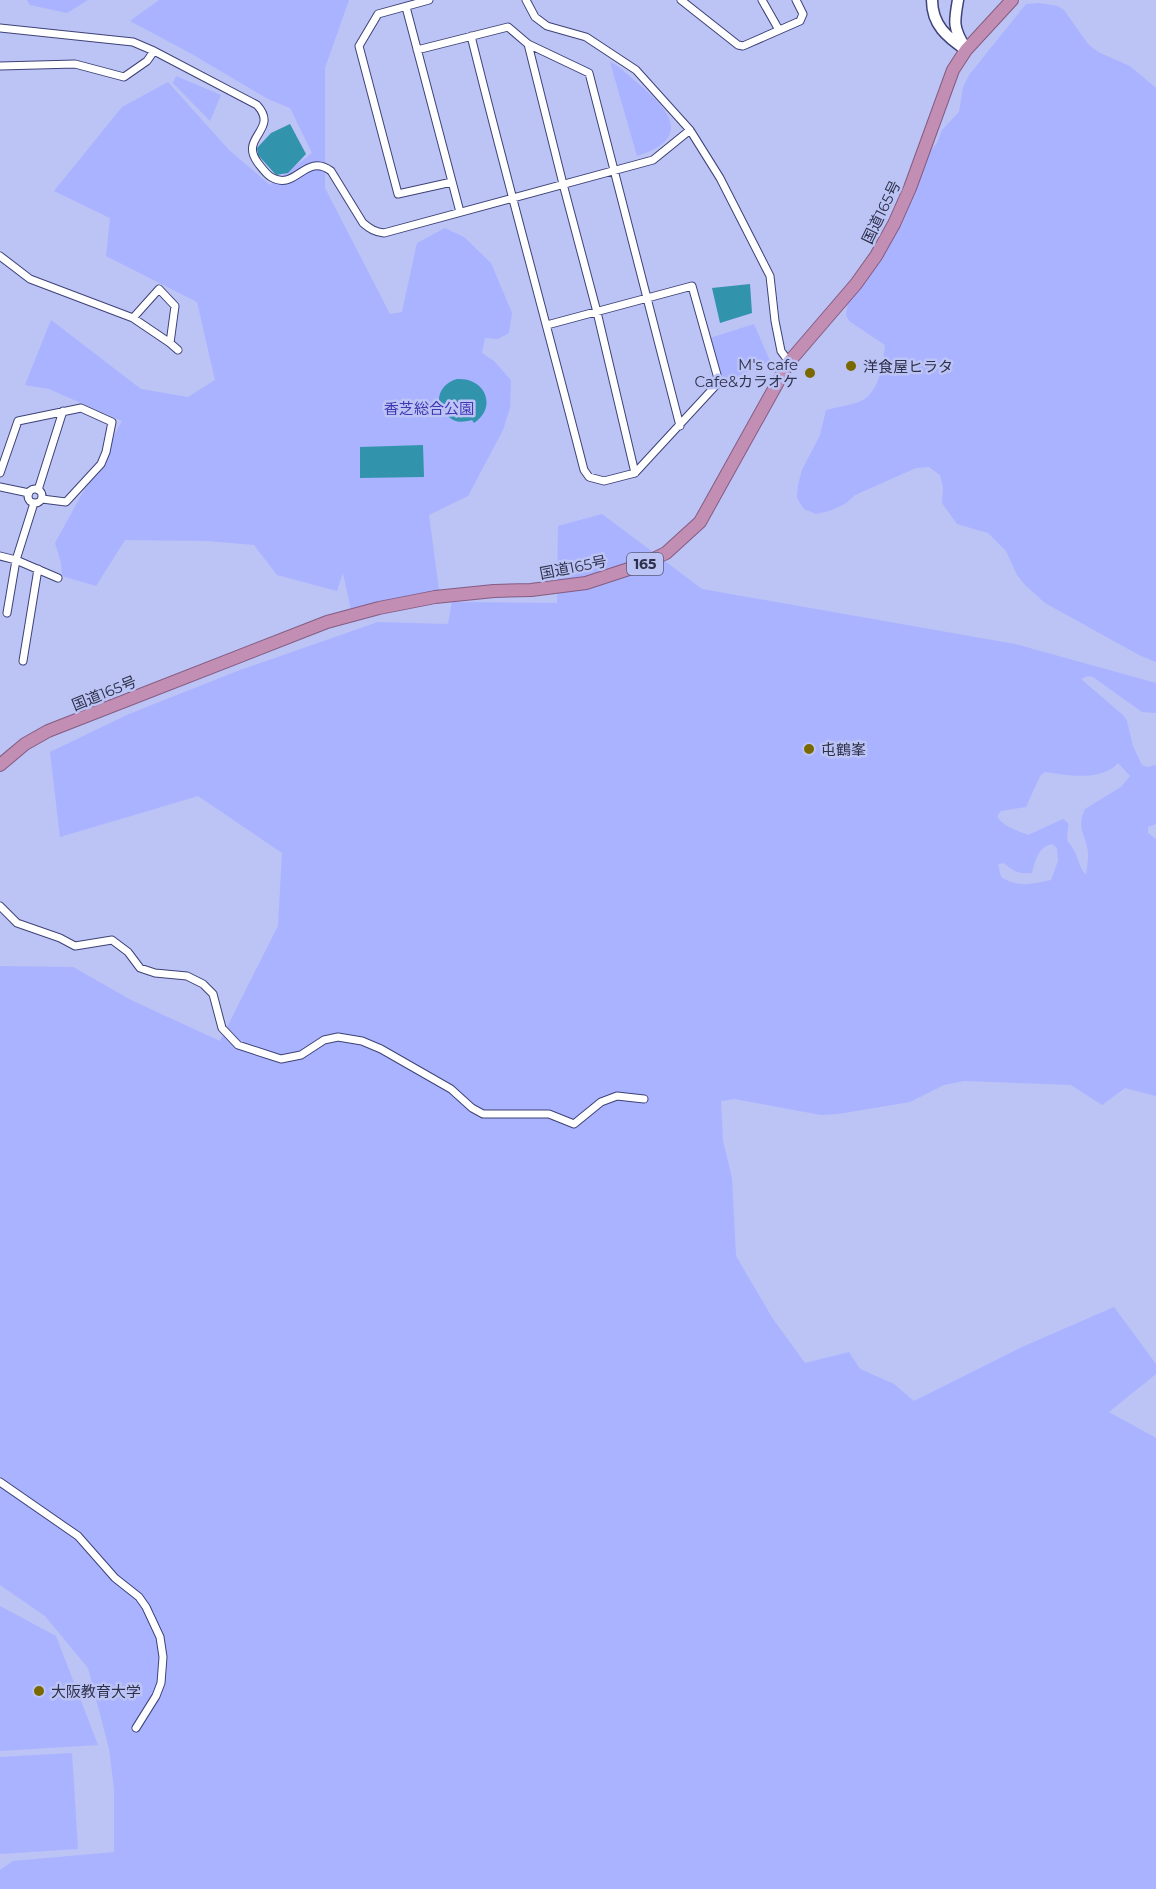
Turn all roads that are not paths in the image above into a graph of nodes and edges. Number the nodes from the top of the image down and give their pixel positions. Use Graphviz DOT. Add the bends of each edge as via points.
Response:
graph roads {
  1 [pos="429,0"];
  2 [pos="526,0"];
  3 [pos="681,0"];
  4 [pos="762,0"];
  5 [pos="796,0"];
  6 [pos="932,0"];
  7 [pos="958,0"];
  8 [pos="1012,0"];
  9 [pos="406,7"];
  10 [pos="0,28"];
  11 [pos="779,30"];
  12 [pos="471,36"];
  13 [pos="528,44"];
  14 [pos="417,50"];
  15 [pos="966,50"];
  16 [pos="154,51"];
  17 [pos="0,66"];
  18 [pos="690,130"];
  19 [pos="613,171"];
  20 [pos="452,182"];
  21 [pos="563,184"];
  22 [pos="511,198"];
  23 [pos="460,212"];
  24 [pos="0,256"];
  25 [pos="646,298"];
  26 [pos="597,312"];
  27 [pos="133,318"];
  28 [pos="547,325"];
  29 [pos="170,343"];
  30 [pos="178,350"];
  31 [pos="789,362"];
  32 [pos="63,411"];
  33 [pos="680,426"];
  34 [pos="0,473"];
  35 [pos="635,473"];
  36 [pos="0,487"];
  37 [pos="38,489"];
  38 [pos="29,493"];
  39 [pos="42,499"];
  40 [pos="34,503"];
  41 [pos="0,556"];
  42 [pos="16,560"];
  43 [pos="38,569"];
  44 [pos="58,578"];
  45 [pos="7,613"];
  46 [pos="22,661"];
  47 [pos="0,765"];
  48 [pos="0,906"];
  49 [pos="644,1099"];
  50 [pos="0,1482"];
  51 [pos="136,1728"];
  1 -- 9 [label="street"];
  2 -- 18 [label="street" via="547,26 586,37 636,70"];
  3 -- 11 [label="street" via="738,45"];
  4 -- 11 [label="street"];
  5 -- 11 [label="street" via="803,14 801,21"];
  6 -- 15 [label="main road" via="941,30"];
  7 -- 15 [label="main road" via="955,31"];
  8 -- 15 [label="highway, 国道165号 / 165"];
  9 -- 14 [label="street"];
  9 -- 20 [label="street" via="378,15 359,46 399,194"];
  10 -- 16 [label="street" via="133,42"];
  12 -- 13 [label="street" via="508,27"];
  12 -- 14 [label="street"];
  12 -- 22 [label="street"];
  13 -- 19 [label="street" via="589,74"];
  13 -- 21 [label="street"];
  14 -- 20 [label="street"];
  15 -- 31 [label="highway, 国道165号 / 165" via="953,70 894,224 856,284"];
  16 -- 17 [label="street" via="124,77 75,64"];
  16 -- 23 [label="street" via="257,105 265,116 252,150 268,175 282,181 294,178 310,166 325,167 370,229 384,233"];
  18 -- 19 [label="street" via="653,160"];
  18 -- 31 [label="street" via="771,276 781,351"];
  19 -- 21 [label="street"];
  19 -- 25 [label="street"];
  20 -- 23 [label="street"];
  21 -- 22 [label="street"];
  21 -- 26 [label="street"];
  22 -- 23 [label="street"];
  22 -- 28 [label="street"];
  24 -- 27 [label="street" via="30,279"];
  25 -- 26 [label="street"];
  25 -- 33 [label="street"];
  25 -- 33 [label="street" via="692,286 719,382"];
  26 -- 28 [label="street"];
  26 -- 35 [label="street"];
  27 -- 29 [label="street"];
  27 -- 29 [label="street" via="159,289 175,306"];
  28 -- 35 [label="street" via="584,470 589,477 604,481"];
  29 -- 30 [label="street"];
  31 -- 47 [label="highway, 国道165号 / 165" via="700,522 666,553 641,566 586,583 435,597 327,622 48,731"];
  32 -- 34 [label="street" via="18,421"];
  32 -- 37 [label="street"];
  32 -- 39 [label="street" via="81,408 112,422 106,452 101,464 66,502"];
  33 -- 35 [label="street"];
  36 -- 38 [label="street"];
  37 -- 38 [label="street"];
  37 -- 39 [label="street"];
  38 -- 40 [label="street" via="29,500"];
  39 -- 40 [label="street"];
  40 -- 42 [label="street"];
  41 -- 42 [label="street"];
  42 -- 43 [label="street"];
  42 -- 45 [label="street"];
  43 -- 44 [label="street"];
  43 -- 46 [label="street"];
  48 -- 49 [label="street" via="17,923 75,946 112,940 140,968 187,976 202,984 213,994 222,1028 238,1045 281,1059 301,1055 324,1040 338,1037 362,1041 451,1089 483,1114 549,1114 574,1124 601,1102 617,1096"];
  50 -- 51 [label="street" via="78,1536 146,1607 160,1637 161,1683"];
}
